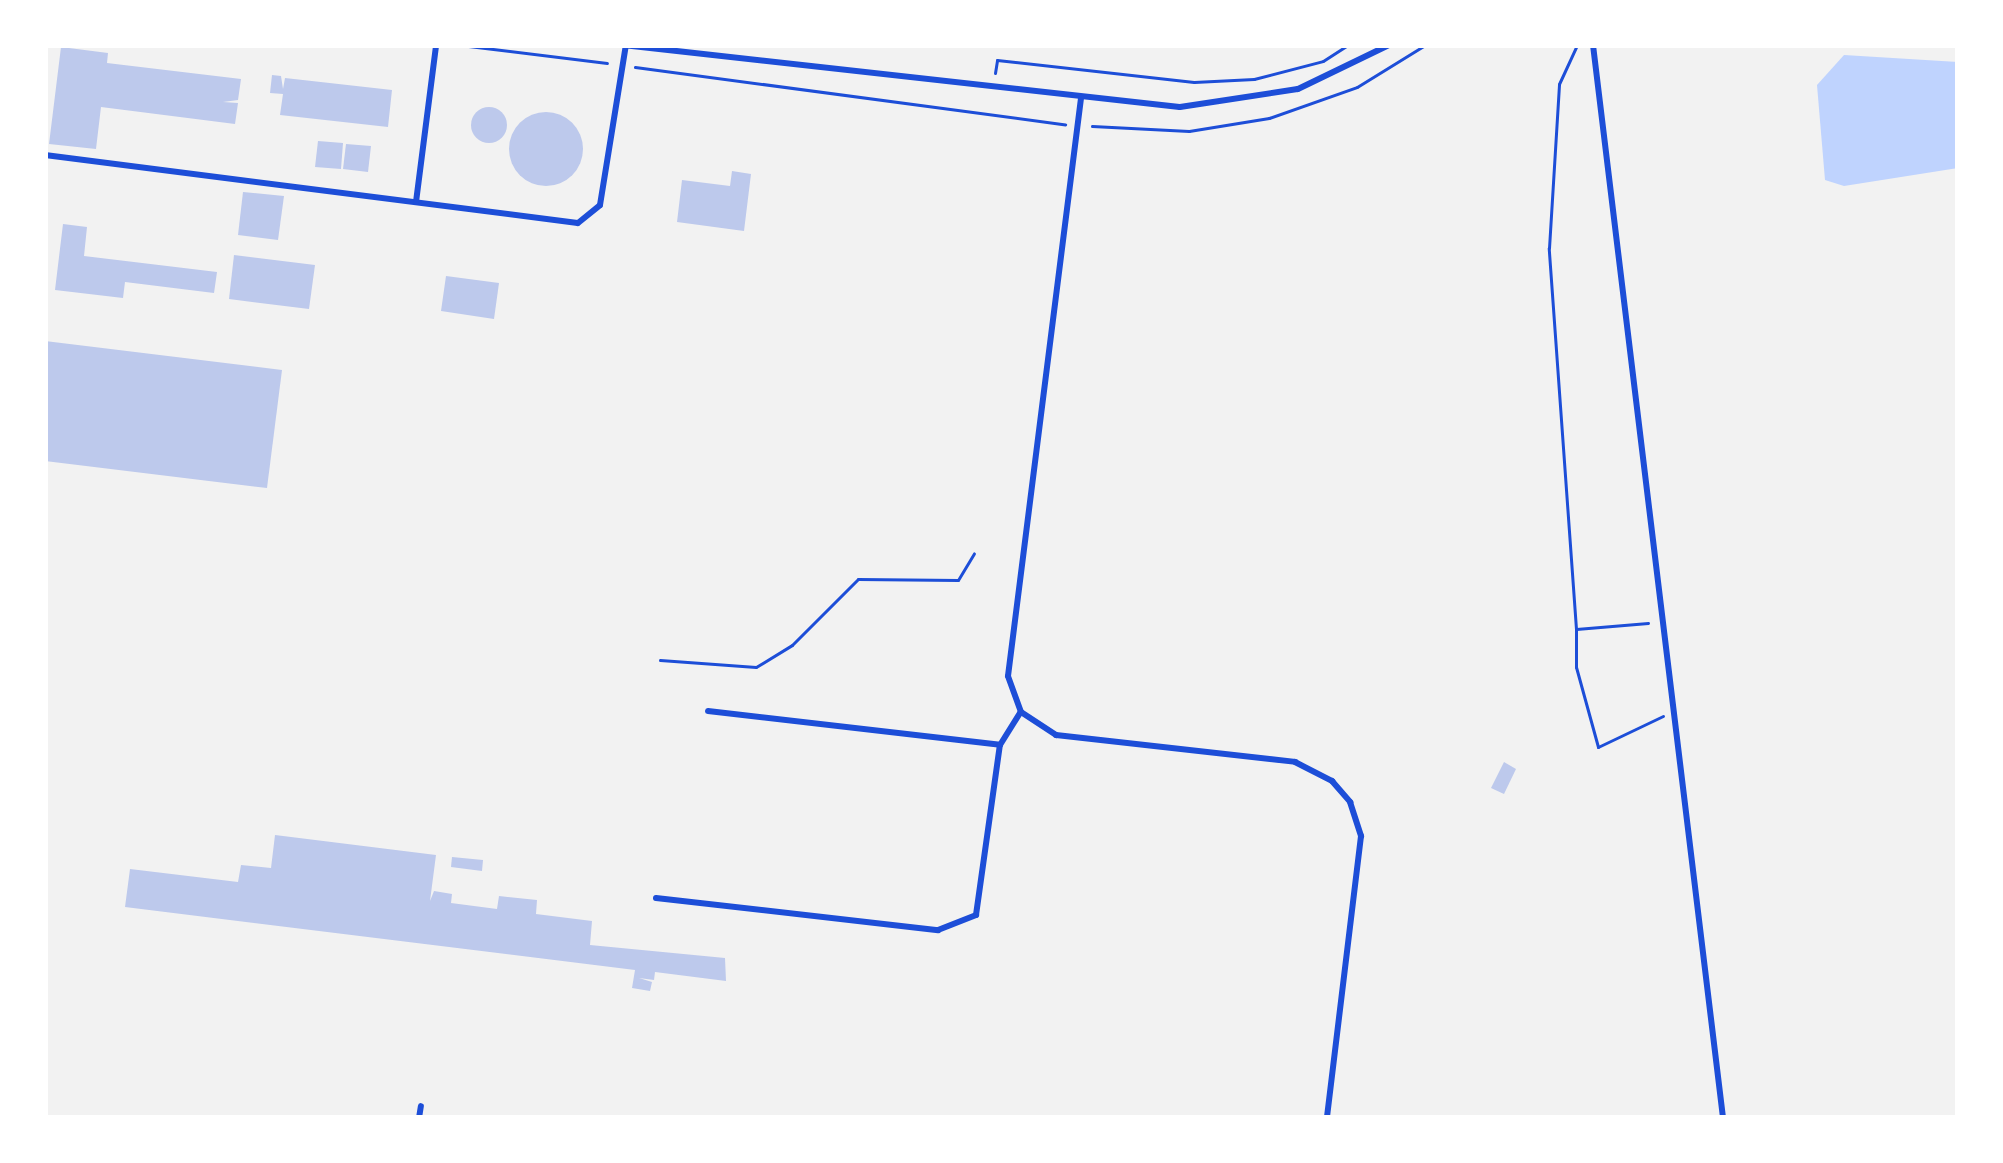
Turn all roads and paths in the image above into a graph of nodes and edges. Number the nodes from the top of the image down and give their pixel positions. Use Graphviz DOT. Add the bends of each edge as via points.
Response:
graph roads {
  1 [pos="436,45"];
  2 [pos="460,45"];
  3 [pos="625,45"];
  4 [pos="1348,45"];
  5 [pos="1388,45"];
  6 [pos="1577,45"];
  7 [pos="1592,45"];
  8 [pos="623,65"];
  9 [pos="993,89"];
  10 [pos="1081,98"];
  11 [pos="45,155"];
  12 [pos="416,202"];
  13 [pos="974,554"];
  14 [pos="1667,617"];
  15 [pos="1576,629"];
  16 [pos="660,660"];
  17 [pos="1678,709"];
  18 [pos="708,711"];
  19 [pos="1021,712"];
  20 [pos="1000,746"];
  21 [pos="656,898"];
  22 [pos="421,1106"];
  23 [pos="419,1118"];
  24 [pos="1327,1118"];
  25 [pos="1723,1118"];
  1 -- 12 [label="lane"];
  2 -- 8 [label="path"];
  3 -- 8 [label="lane"];
  3 -- 9 [label="lane"];
  4 -- 9 [label="path" via="1323,61 1254,79 1194,82 998,60"];
  5 -- 10 [label="lane" via="1330,77 1242,102 1180,107"];
  6 -- 15 [label="path" via="1559,84 1550,248"];
  7 -- 14 [label="lane"];
  8 -- 9 [label="path" via="990,110"];
  8 -- 12 [label="lane" via="600,205 578,224"];
  9 -- 10 [label="lane"];
  10 -- 19 [label="lane" via="1008,676"];
  11 -- 12 [label="lane"];
  13 -- 16 [label="path" via="958,580 858,579 792,645 756,668"];
  14 -- 15 [label="path" via="1616,630"];
  14 -- 17 [label="lane"];
  15 -- 17 [label="path" via="1576,667 1598,747"];
  17 -- 25 [label="lane"];
  18 -- 20 [label="lane"];
  19 -- 20 [label="lane"];
  19 -- 24 [label="lane" via="1056,735 1295,762 1350,802 1360,836"];
  20 -- 21 [label="lane" via="983,900 959,927"];
  22 -- 23 [label="lane"];
}
